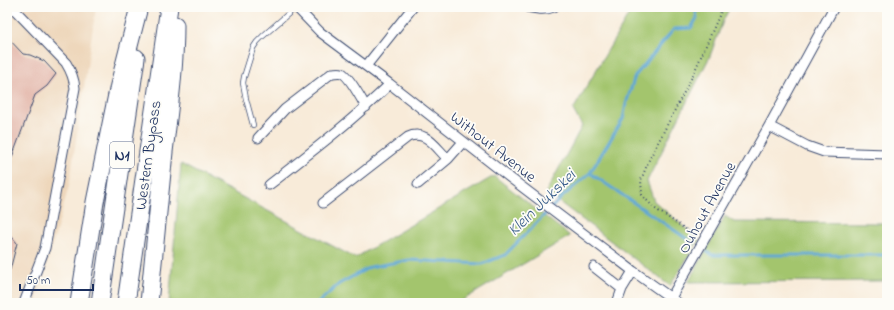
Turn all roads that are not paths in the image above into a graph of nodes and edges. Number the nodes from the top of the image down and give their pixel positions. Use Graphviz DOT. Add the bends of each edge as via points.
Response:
graph roads {
  1 [pos="12,7"];
  2 [pos="139,7"];
  3 [pos="144,7"];
  4 [pos="169,7"];
  5 [pos="175,7"];
  6 [pos="296,7"];
  7 [pos="413,7"];
  8 [pos="527,7"];
  9 [pos="554,7"];
  10 [pos="834,7"];
  11 [pos="366,66"];
  12 [pos="390,84"];
  13 [pos="366,107"];
  14 [pos="253,125"];
  15 [pos="769,126"];
  16 [pos="258,138"];
  17 [pos="463,142"];
  18 [pos="887,154"];
  19 [pos="448,159"];
  20 [pos="418,184"];
  21 [pos="269,185"];
  22 [pos="323,203"];
  23 [pos="594,267"];
  24 [pos="633,271"];
  25 [pos="622,289"];
  26 [pos="672,302"];
  27 [pos="24,303"];
  28 [pos="79,303"];
  29 [pos="100,303"];
  30 [pos="126,303"];
  31 [pos="149,303"];
  32 [pos="617,303"];
  1 -- 27 [label="street" via="66,63 75,88 45,248"];
  2 -- 28 [label="highway" via="119,85 96,195"];
  3 -- 29 [label="highway, Western Bypass / N1"];
  4 -- 30 [label="highway, Western Bypass / N1"];
  5 -- 31 [label="highway" via="172,86"];
  6 -- 11 [label="street, Without Avenue" via="320,32"];
  6 -- 14 [label="lane" via="253,48 243,83"];
  7 -- 11 [label="street"];
  8 -- 9 [label="street" via="547,10"];
  10 -- 15 [label="street, Ouhout Avenue"];
  11 -- 12 [label="street, Without Avenue"];
  12 -- 13 [label="street"];
  12 -- 17 [label="street, Without Avenue"];
  13 -- 16 [label="street" via="348,77 342,73 332,73 285,109"];
  13 -- 21 [label="street"];
  15 -- 18 [label="street" via="824,152"];
  15 -- 26 [label="street, Ouhout Avenue"];
  17 -- 19 [label="street"];
  17 -- 24 [label="street, Without Avenue"];
  19 -- 20 [label="street"];
  19 -- 22 [label="street" via="428,139 419,134 413,135"];
  23 -- 25 [label="street"];
  24 -- 25 [label="street"];
  24 -- 26 [label="street, Without Avenue"];
  25 -- 32 [label="street"];
}
